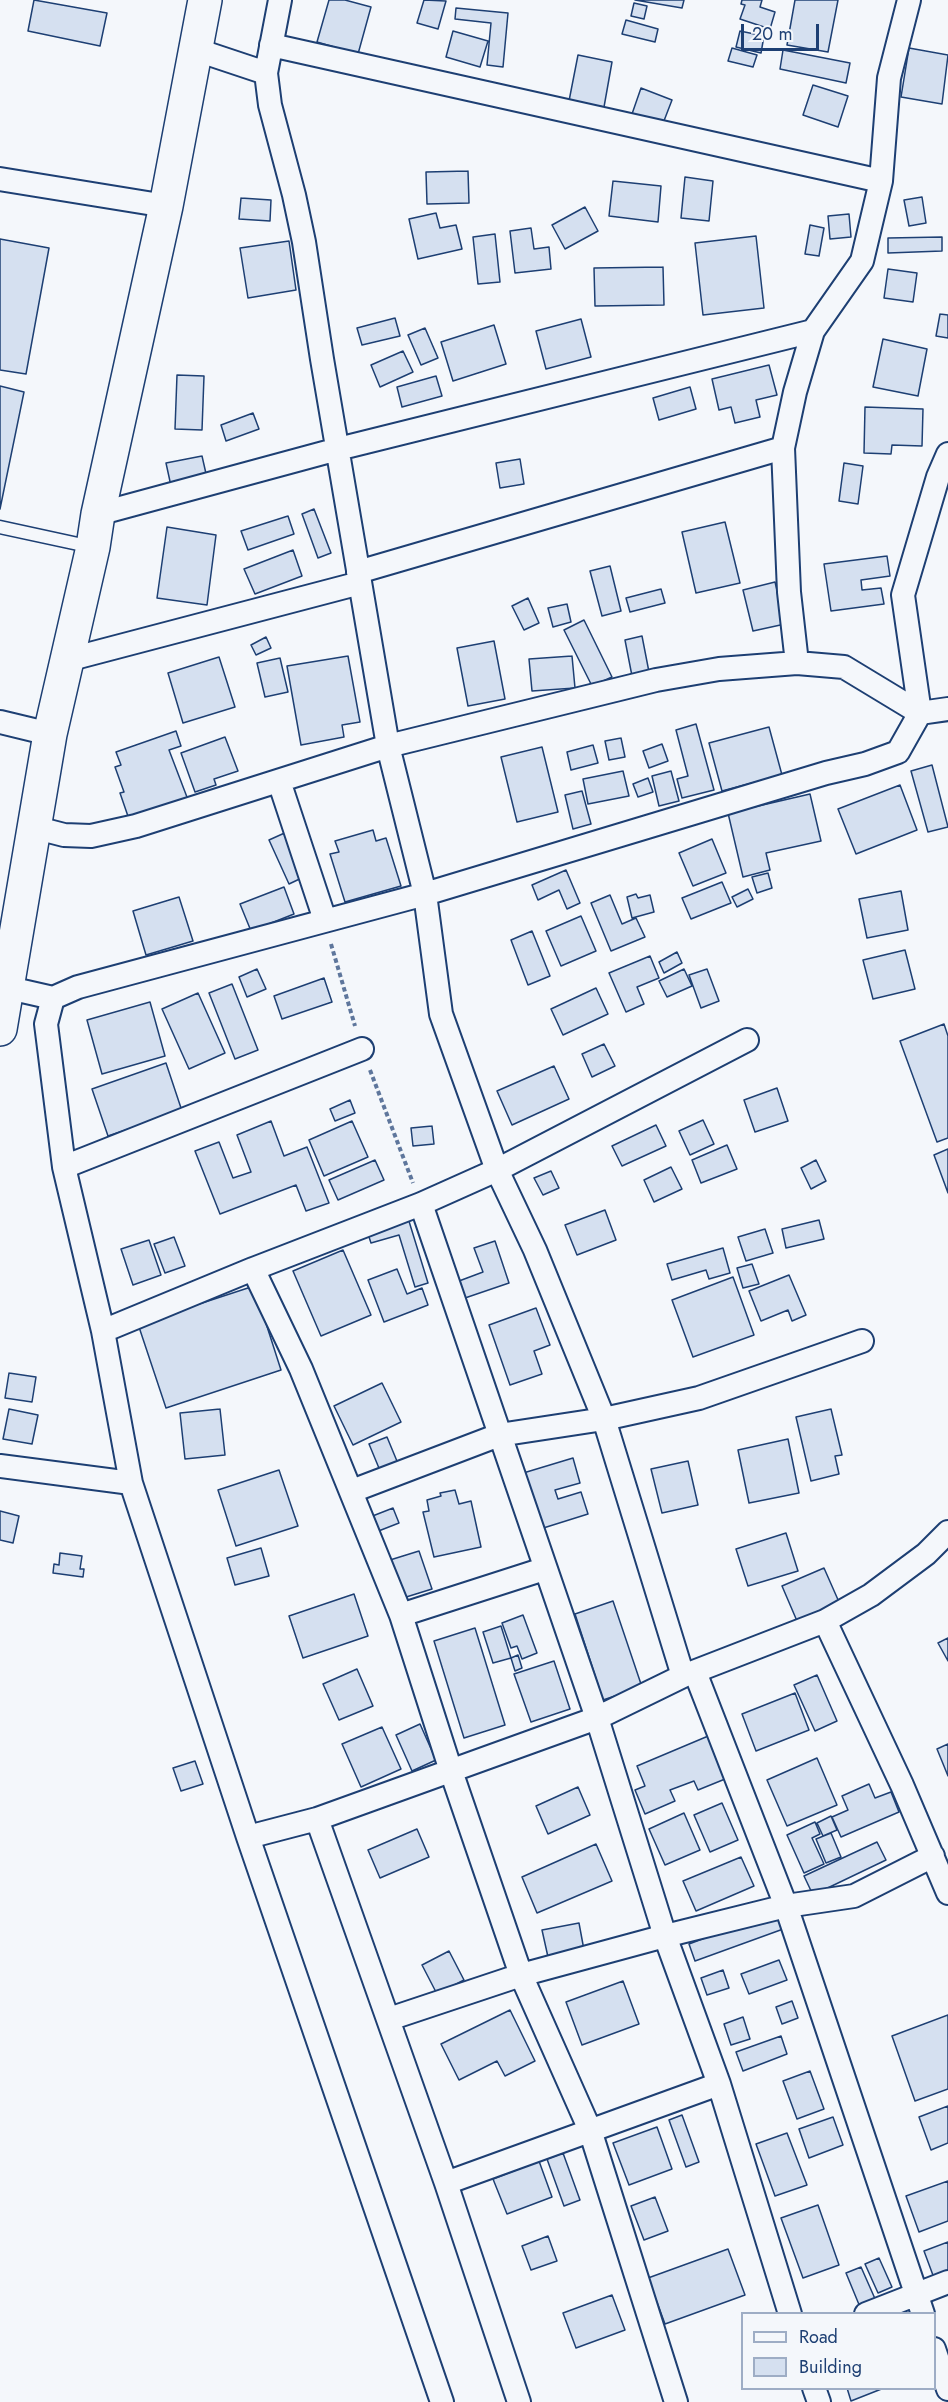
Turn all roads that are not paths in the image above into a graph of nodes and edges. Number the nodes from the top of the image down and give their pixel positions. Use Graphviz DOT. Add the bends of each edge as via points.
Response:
graph roads {
  1 [pos="205,0"];
  2 [pos="280,0"];
  3 [pos="909,0"];
  4 [pos="271,45"];
  5 [pos="194,49"];
  6 [pos="266,73"];
  7 [pos="0,179"];
  8 [pos="881,181"];
  9 [pos="166,206"];
  10 [pos="813,331"];
  11 [pos="783,448"];
  12 [pos="338,449"];
  13 [pos="948,454"];
  14 [pos="98,514"];
  15 [pos="0,527"];
  16 [pos="93,547"];
  17 [pos="359,577"];
  18 [pos="67,660"];
  19 [pos="797,663"];
  20 [pos="948,709"];
  21 [pos="920,713"];
  22 [pos="0,722"];
  23 [pos="50,735"];
  24 [pos="388,746"];
  25 [pos="279,781"];
  26 [pos="33,827"];
  27 [pos="424,894"];
  28 [pos="324,920"];
  29 [pos="7,951"];
  30 [pos="9,988"];
  31 [pos="53,998"];
  32 [pos="0,1029"];
  33 [pos="747,1040"];
  34 [pos="362,1049"];
  35 [pos="64,1167"];
  36 [pos="496,1170"];
  37 [pos="421,1204"];
  38 [pos="253,1269"];
  39 [pos="103,1331"];
  40 [pos="862,1341"];
  41 [pos="604,1419"];
  42 [pos="499,1435"];
  43 [pos="0,1466"];
  44 [pos="131,1483"];
  45 [pos="352,1491"];
  46 [pos="948,1532"];
  47 [pos="544,1569"];
  48 [pos="401,1615"];
  49 [pos="825,1621"];
  50 [pos="689,1674"];
  51 [pos="597,1718"];
  52 [pos="451,1771"];
  53 [pos="317,1819"];
  54 [pos="248,1837"];
  55 [pos="933,1856"];
  56 [pos="948,1893"];
  57 [pos="786,1906"];
  58 [pos="665,1936"];
  59 [pos="521,1975"];
  60 [pos="389,2019"];
  61 [pos="719,2084"];
  62 [pos="590,2130"];
  63 [pos="446,2184"];
  64 [pos="948,2282"];
  65 [pos="919,2303"];
  66 [pos="790,2312"];
  67 [pos="871,2312"];
  68 [pos="936,2355"];
  69 [pos="948,2389"];
  70 [pos="442,2402"];
  71 [pos="519,2402"];
  72 [pos="676,2402"];
  1 -- 5 [label="main road"];
  2 -- 4 [label="street"];
  3 -- 8 [label="street" via="889,78"];
  4 -- 6 [label="street"];
  4 -- 8 [label="street"];
  5 -- 6 [label="street"];
  5 -- 9 [label="main road"];
  6 -- 12 [label="street" via="304,242"];
  7 -- 9 [label="street"];
  8 -- 10 [label="street" via="862,261"];
  9 -- 14 [label="main road"];
  10 -- 11 [label="street"];
  10 -- 12 [label="street"];
  11 -- 17 [label="street"];
  11 -- 19 [label="street" via="789,592"];
  12 -- 14 [label="street"];
  12 -- 17 [label="street"];
  13 -- 21 [label="street" via="903,596"];
  14 -- 16 [label="main road"];
  15 -- 16 [label="lane"];
  16 -- 18 [label="main road"];
  17 -- 18 [label="street"];
  17 -- 24 [label="street"];
  18 -- 23 [label="main road"];
  19 -- 21 [label="street" via="844,667"];
  19 -- 24 [label="street" via="719,669 656,680"];
  20 -- 21 [label="street"];
  21 -- 27 [label="street" via="898,752"];
  22 -- 23 [label="street"];
  23 -- 26 [label="main road"];
  24 -- 25 [label="street"];
  24 -- 27 [label="street"];
  25 -- 26 [label="street" via="136,826 91,836 64,835"];
  25 -- 28 [label="street"];
  26 -- 29 [label="main road"];
  27 -- 28 [label="street"];
  27 -- 36 [label="street" via="441,1014"];
  28 -- 31 [label="street" via="78,987"];
  29 -- 30 [label="main road"];
  30 -- 31 [label="street"];
  30 -- 32 [label="main road"];
  31 -- 35 [label="street" via="46,1024"];
  33 -- 36 [label="street"];
  34 -- 35 [label="street"];
  35 -- 39 [label="street"];
  36 -- 37 [label="street"];
  36 -- 41 [label="street" via="535,1250"];
  37 -- 38 [label="street"];
  37 -- 42 [label="street"];
  38 -- 39 [label="street"];
  38 -- 45 [label="street" via="301,1369"];
  39 -- 44 [label="street"];
  40 -- 41 [label="street" via="699,1398"];
  41 -- 42 [label="street"];
  41 -- 50 [label="street"];
  42 -- 45 [label="street"];
  42 -- 47 [label="street"];
  43 -- 44 [label="street"];
  44 -- 54 [label="street"];
  45 -- 48 [label="street"];
  46 -- 49 [label="street" via="926,1554 871,1595"];
  47 -- 48 [label="street"];
  47 -- 51 [label="street"];
  48 -- 52 [label="street"];
  49 -- 50 [label="street"];
  49 -- 55 [label="street"];
  50 -- 51 [label="street"];
  50 -- 57 [label="street"];
  51 -- 52 [label="street"];
  51 -- 58 [label="street"];
  52 -- 53 [label="street"];
  52 -- 59 [label="street"];
  53 -- 54 [label="street"];
  53 -- 60 [label="street"];
  54 -- 70 [label="street"];
  55 -- 56 [label="street"];
  55 -- 57 [label="street" via="854,1896"];
  57 -- 58 [label="street"];
  57 -- 65 [label="street"];
  58 -- 59 [label="street"];
  58 -- 61 [label="street"];
  59 -- 60 [label="street"];
  59 -- 62 [label="street"];
  60 -- 63 [label="street"];
  61 -- 62 [label="street"];
  61 -- 66 [label="street"];
  62 -- 63 [label="street"];
  62 -- 72 [label="street"];
  63 -- 71 [label="street"];
  64 -- 65 [label="street"];
  65 -- 67 [label="street"];
  68 -- 69 [label="street"];
}
